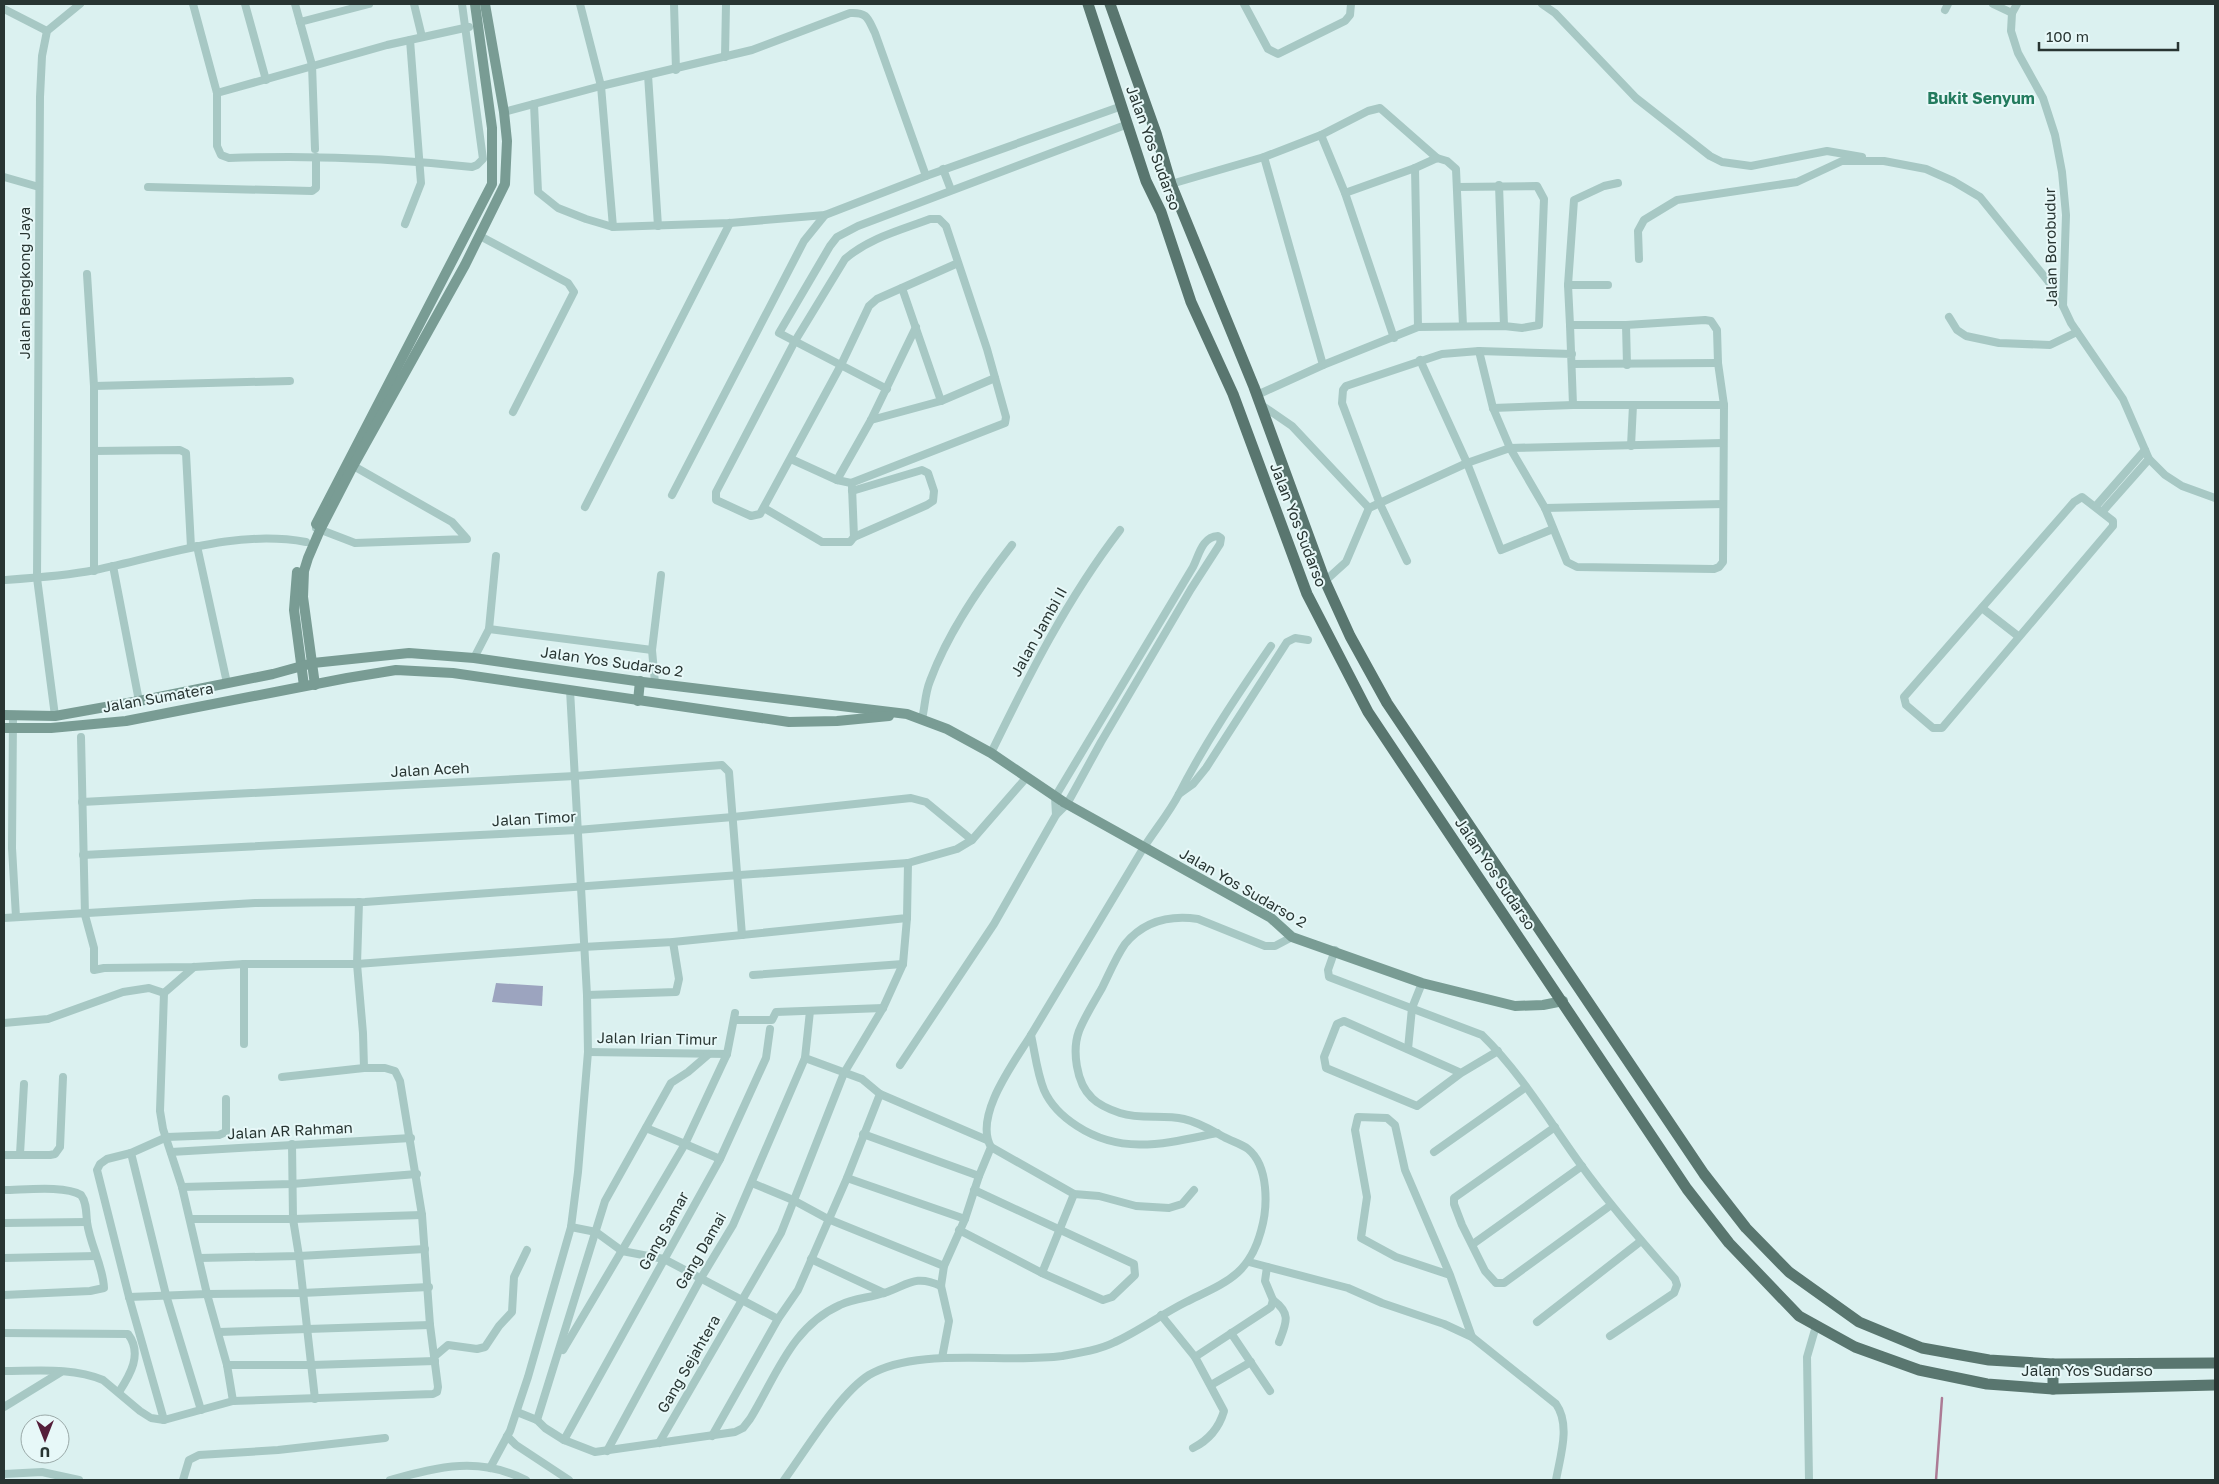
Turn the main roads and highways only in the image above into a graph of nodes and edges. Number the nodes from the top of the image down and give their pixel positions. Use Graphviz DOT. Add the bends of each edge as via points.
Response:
graph roads {
  1 [pos="475,4"];
  2 [pos="486,4"];
  3 [pos="1088,4"];
  4 [pos="1110,4"];
  5 [pos="1156,133"];
  6 [pos="1134,140"];
  7 [pos="1180,207"];
  8 [pos="1160,212"];
  9 [pos="350,464"];
  10 [pos="317,528"];
  11 [pos="1355,645"];
  12 [pos="1337,654"];
  13 [pos="313,664"];
  14 [pos="302,666"];
  15 [pos="640,681"];
  16 [pos="310,685"];
  17 [pos="638,701"];
  18 [pos="907,714"];
  19 [pos="8,715"];
  20 [pos="8,728"];
  21 [pos="1415,743"];
  22 [pos="1398,757"];
  23 [pos="1562,1001"];
  24 [pos="1909,1343"];
  25 [pos="2215,1363"];
  26 [pos="1904,1364"];
  27 [pos="2053,1364"];
  28 [pos="2215,1384"];
  29 [pos="2053,1389"];
  1 -- 9 [label="main road" via="492,128 492,184"];
  2 -- 9 [label="main road" via="504,112 507,141 505,184 480,236"];
  3 -- 6 [label="main road, Jalan Yos Sudarso"];
  4 -- 5 [label="main road, Jalan Yos Sudarso"];
  5 -- 6 [label="main road"];
  5 -- 7 [label="main road, Jalan Yos Sudarso"];
  6 -- 8 [label="main road, Jalan Yos Sudarso" via="1146,181"];
  7 -- 8 [label="main road"];
  7 -- 11 [label="main road, Jalan Yos Sudarso" via="1259,400 1326,581"];
  8 -- 12 [label="main road, Jalan Yos Sudarso" via="1192,302 1233,394 1307,594"];
  9 -- 10 [label="main road"];
  10 -- 13 [label="main road" via="304,582 305,616"];
  10 -- 14 [label="main road" via="306,542 298,572 294,610"];
  11 -- 12 [label="main road"];
  11 -- 21 [label="main road, Jalan Yos Sudarso" via="1387,703"];
  12 -- 22 [label="main road, Jalan Yos Sudarso" via="1368,712"];
  13 -- 14 [label="main road, Jalan Sumatera"];
  13 -- 15 [label="main road, Jalan Yos Sudarso 2" via="409,653 474,658"];
  13 -- 16 [label="main road"];
  14 -- 16 [label="main road"];
  14 -- 19 [label="main road, Jalan Sumatera" via="56,716"];
  15 -- 17 [label="main road"];
  15 -- 18 [label="main road, Jalan Yos Sudarso 2"];
  16 -- 17 [label="main road, Jalan Yos Sudarso 2" via="412,670 453,673"];
  16 -- 20 [label="main road, Jalan Sumatera" via="126,721"];
  17 -- 18 [label="main road, Jalan Yos Sudarso 2" via="789,722"];
  18 -- 23 [label="main road, Jalan Yos Sudarso 2" via="948,729 991,753 1055,797 1271,918 1292,937 1422,982 1515,1006"];
  21 -- 22 [label="main road"];
  21 -- 24 [label="main road, Jalan Yos Sudarso" via="1704,1174 1746,1228 1789,1272 1859,1322"];
  22 -- 23 [label="main road, Jalan Yos Sudarso"];
  23 -- 26 [label="main road, Jalan Yos Sudarso" via="1687,1189 1729,1243 1799,1316 1856,1347"];
  24 -- 26 [label="main road"];
  24 -- 27 [label="main road, Jalan Yos Sudarso" via="1989,1360"];
  25 -- 27 [label="main road, Jalan Yos Sudarso"];
  26 -- 29 [label="main road, Jalan Yos Sudarso" via="1986,1384"];
  27 -- 29 [label="main road"];
  28 -- 29 [label="main road, Jalan Yos Sudarso"];
}
